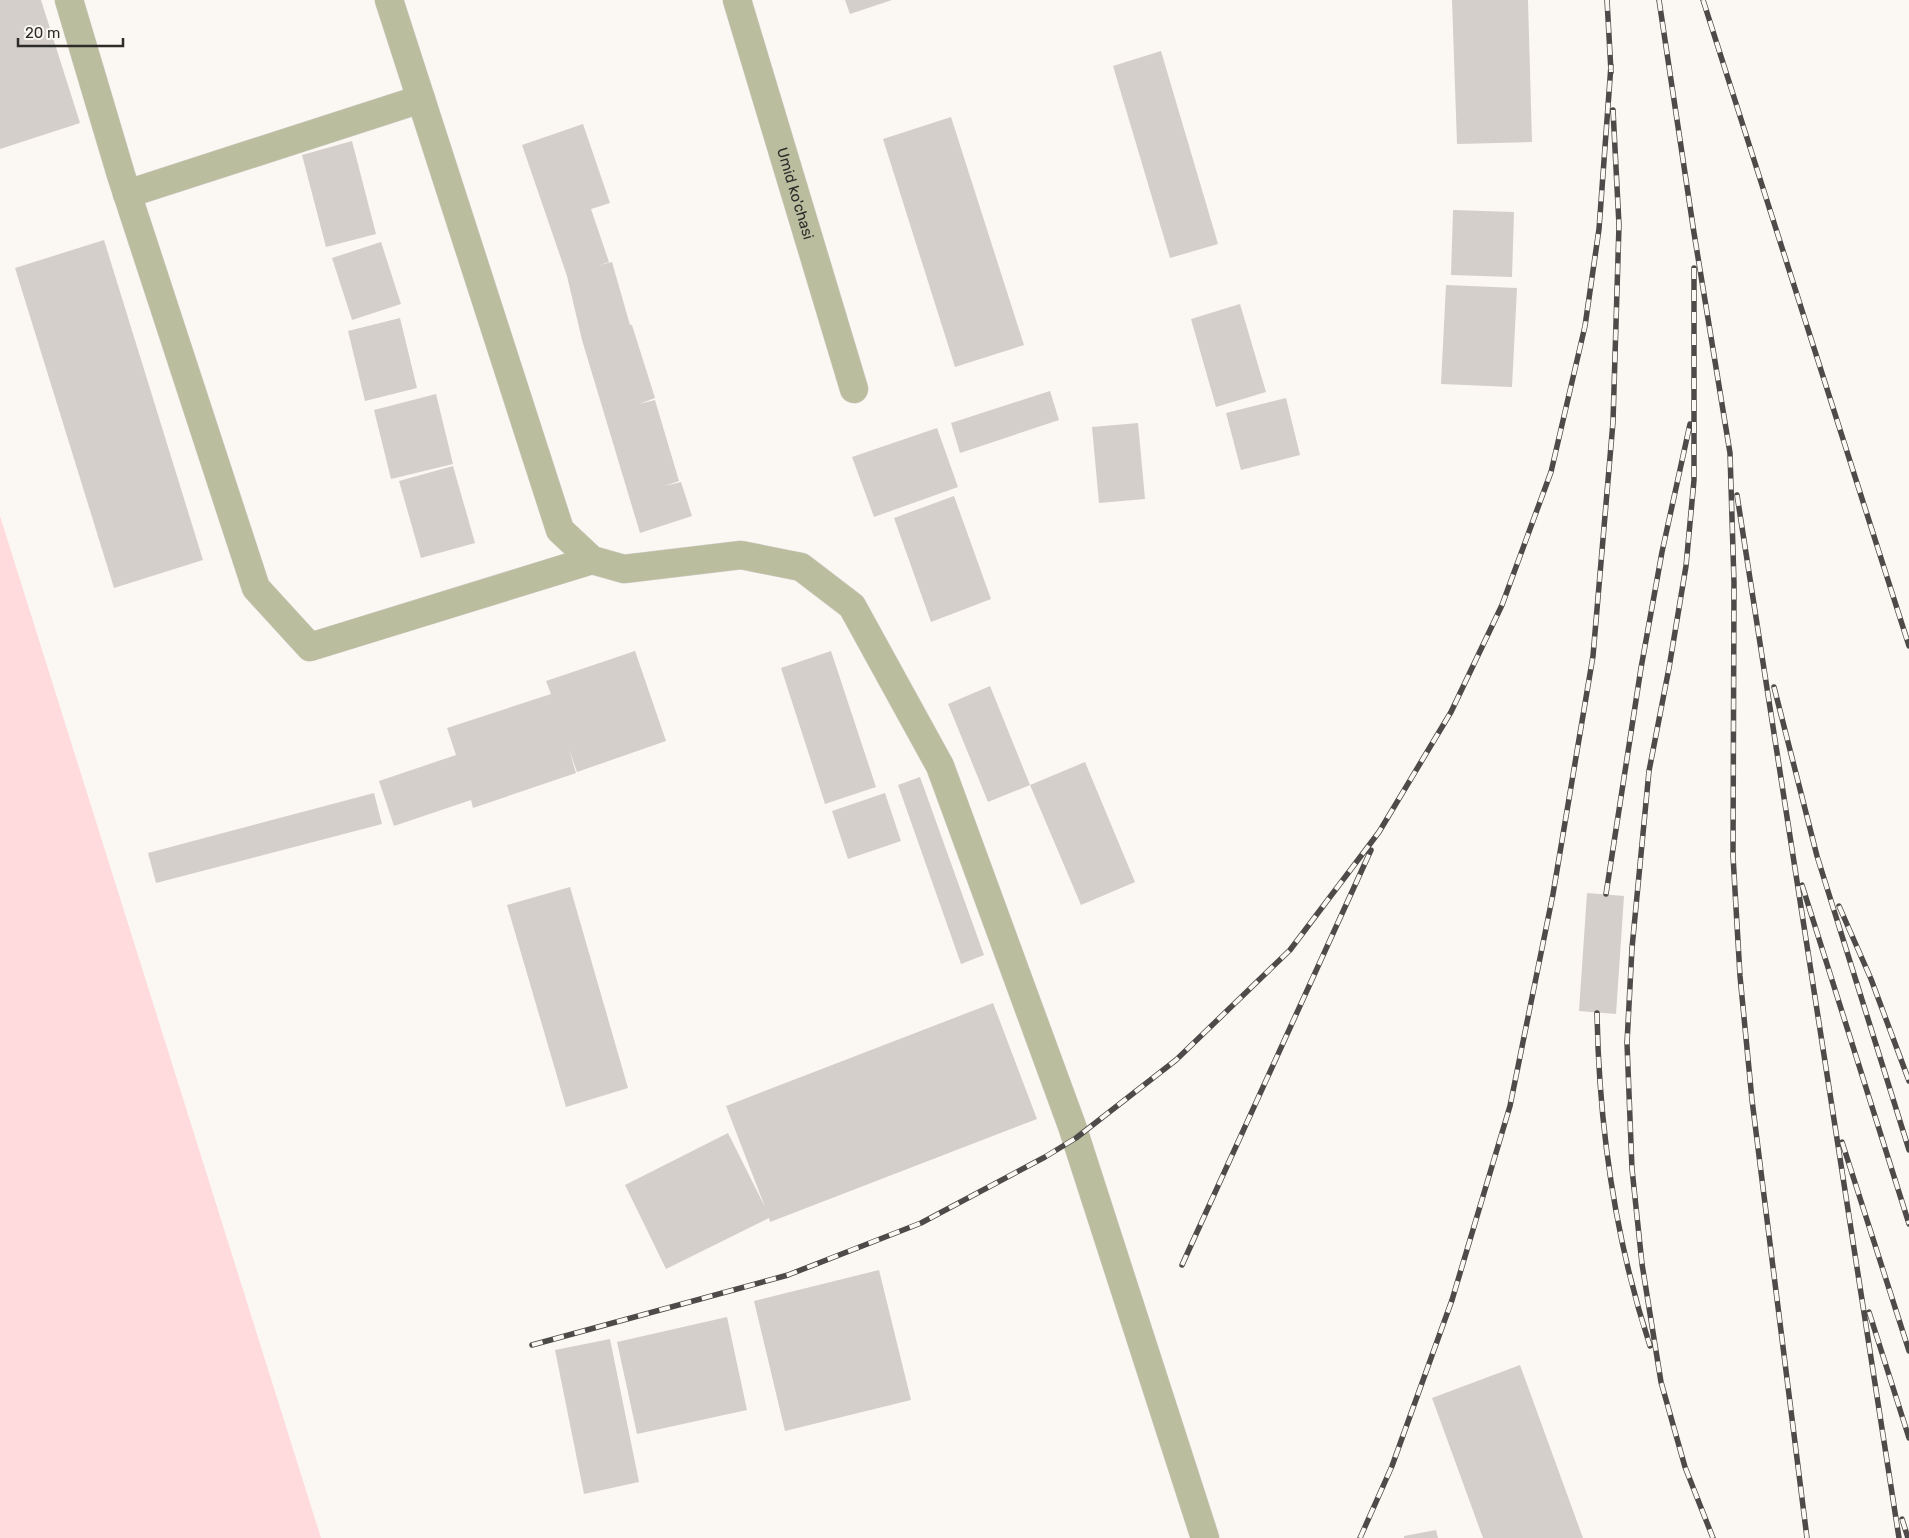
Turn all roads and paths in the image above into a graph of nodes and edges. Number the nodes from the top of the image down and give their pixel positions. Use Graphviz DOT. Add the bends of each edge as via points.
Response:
graph roads {
  1 [pos="68,0"];
  2 [pos="389,0"];
  3 [pos="737,0"];
  4 [pos="421,98"];
  5 [pos="127,194"];
  6 [pos="854,389"];
  7 [pos="592,560"];
  8 [pos="1205,1538"];
  1 -- 5 [label="street"];
  2 -- 4 [label="street"];
  3 -- 6 [label="street, Umid ko'chasi"];
  4 -- 5 [label="street"];
  4 -- 7 [label="street" via="560,530"];
  5 -- 7 [label="street" via="256,588 310,647"];
  7 -- 8 [label="street" via="624,569 741,555 801,566 852,606 940,766 1072,1126"];
}
